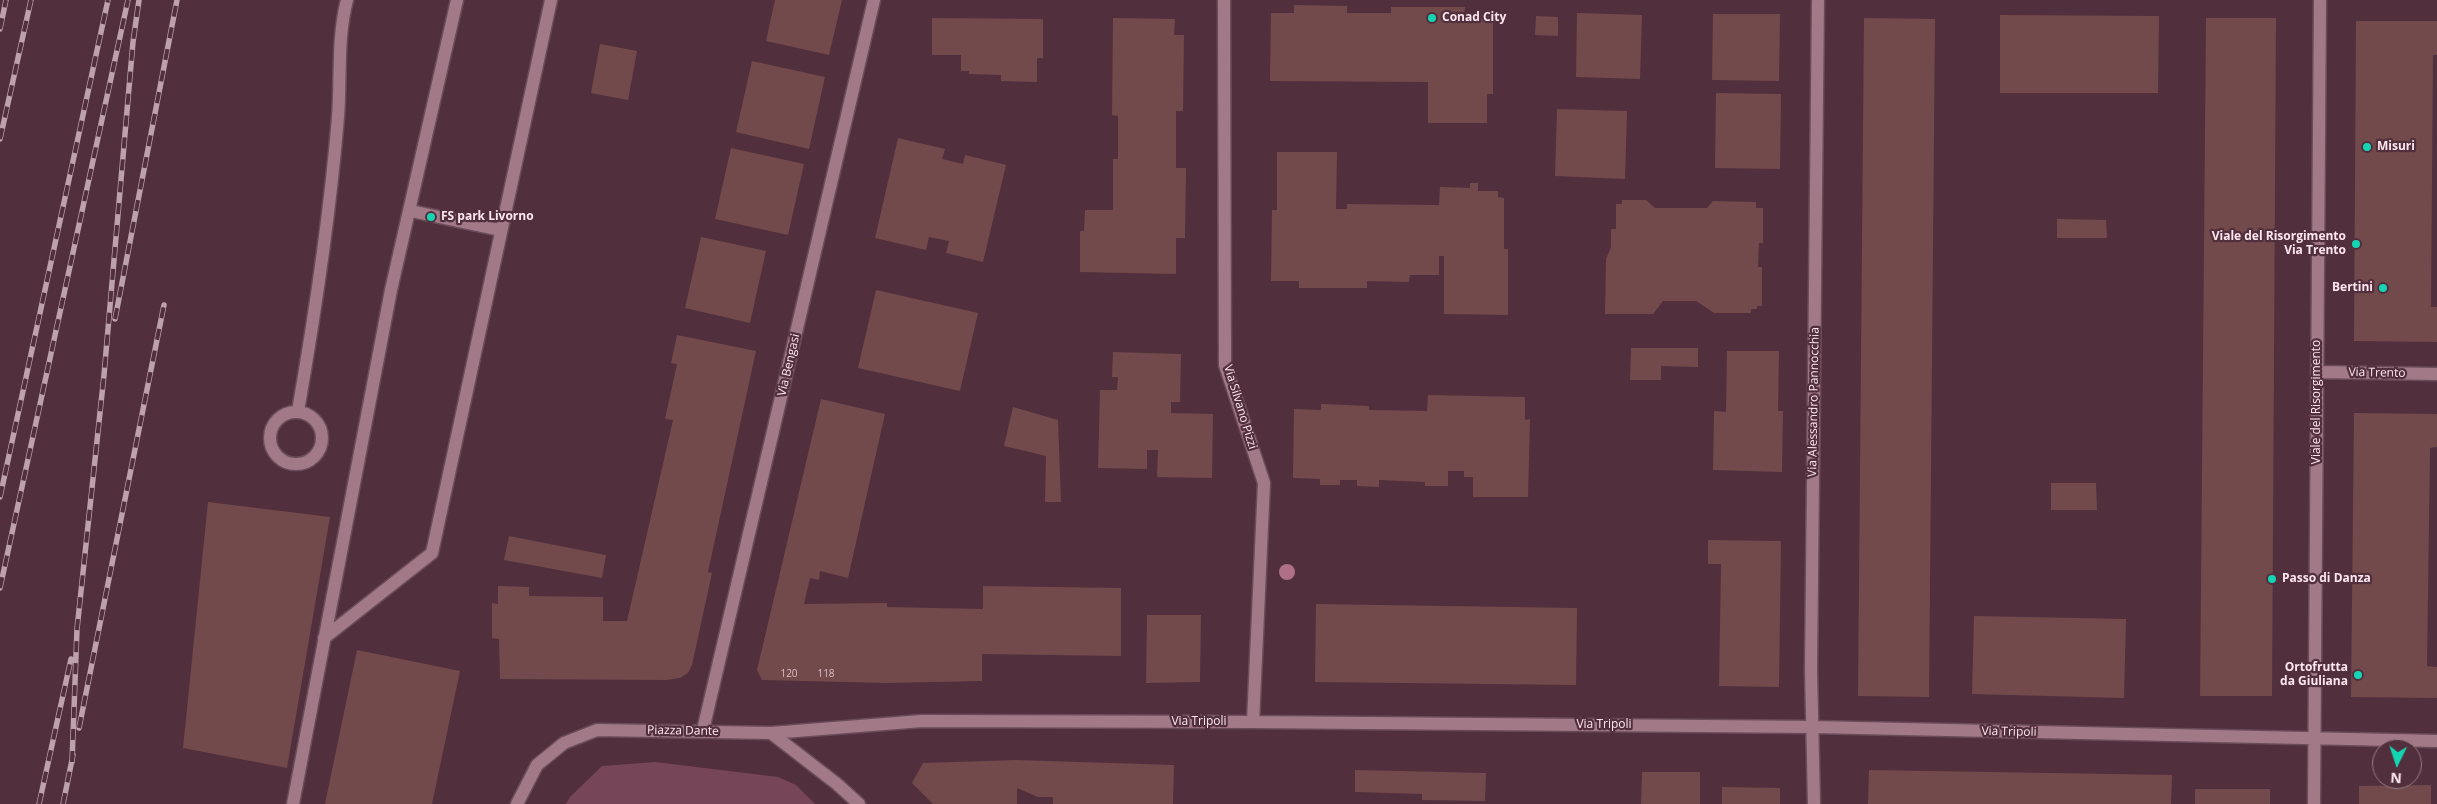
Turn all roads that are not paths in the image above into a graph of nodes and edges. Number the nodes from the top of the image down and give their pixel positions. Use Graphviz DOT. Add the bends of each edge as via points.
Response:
graph roads {
  1 [pos="347,0"];
  2 [pos="457,0"];
  3 [pos="551,0"];
  4 [pos="874,0"];
  5 [pos="1224,0"];
  6 [pos="1818,0"];
  7 [pos="2320,0"];
  8 [pos="411,211"];
  9 [pos="500,230"];
  10 [pos="2317,372"];
  11 [pos="2437,374"];
  12 [pos="298,411"];
  13 [pos="324,638"];
  14 [pos="1253,722"];
  15 [pos="1814,727"];
  16 [pos="703,730"];
  17 [pos="771,733"];
  18 [pos="2314,739"];
  19 [pos="2437,742"];
  20 [pos="292,804"];
  21 [pos="516,804"];
  22 [pos="859,804"];
  23 [pos="1814,804"];
  24 [pos="2314,804"];
  1 -- 12 [label="street" via="341,21 338,117 324,239"];
  2 -- 8 [label="street"];
  3 -- 9 [label="street"];
  4 -- 16 [label="street, Via Bengasi"];
  5 -- 14 [label="street, Via Silvano Pizzi" via="1225,365 1264,483"];
  6 -- 15 [label="street, Via Alessandro Pannocchia"];
  7 -- 10 [label="street, Viale del Risorgimento"];
  8 -- 9 [label="street"];
  8 -- 13 [label="street" via="391,290"];
  9 -- 13 [label="street" via="432,552"];
  10 -- 11 [label="street, Via Trento"];
  10 -- 18 [label="street, Viale del Risorgimento"];
  12 -- 12 [label="street" via="280,416 269,432 271,450 285,463 303,465 318,454 323,436 315,419"];
  13 -- 20 [label="street"];
  14 -- 15 [label="street, Via Tripoli"];
  14 -- 17 [label="street, Via Tripoli" via="922,721"];
  15 -- 18 [label="street, Via Tripoli"];
  15 -- 23 [label="street, Via Alessandro Pannocchia"];
  16 -- 17 [label="street, Piazza Dante"];
  16 -- 21 [label="street, Piazza Dante" via="597,730 564,744 536,764"];
  17 -- 22 [label="street"];
  18 -- 19 [label="street, Via Tripoli"];
  18 -- 24 [label="street, Viale del Risorgimento"];
}
